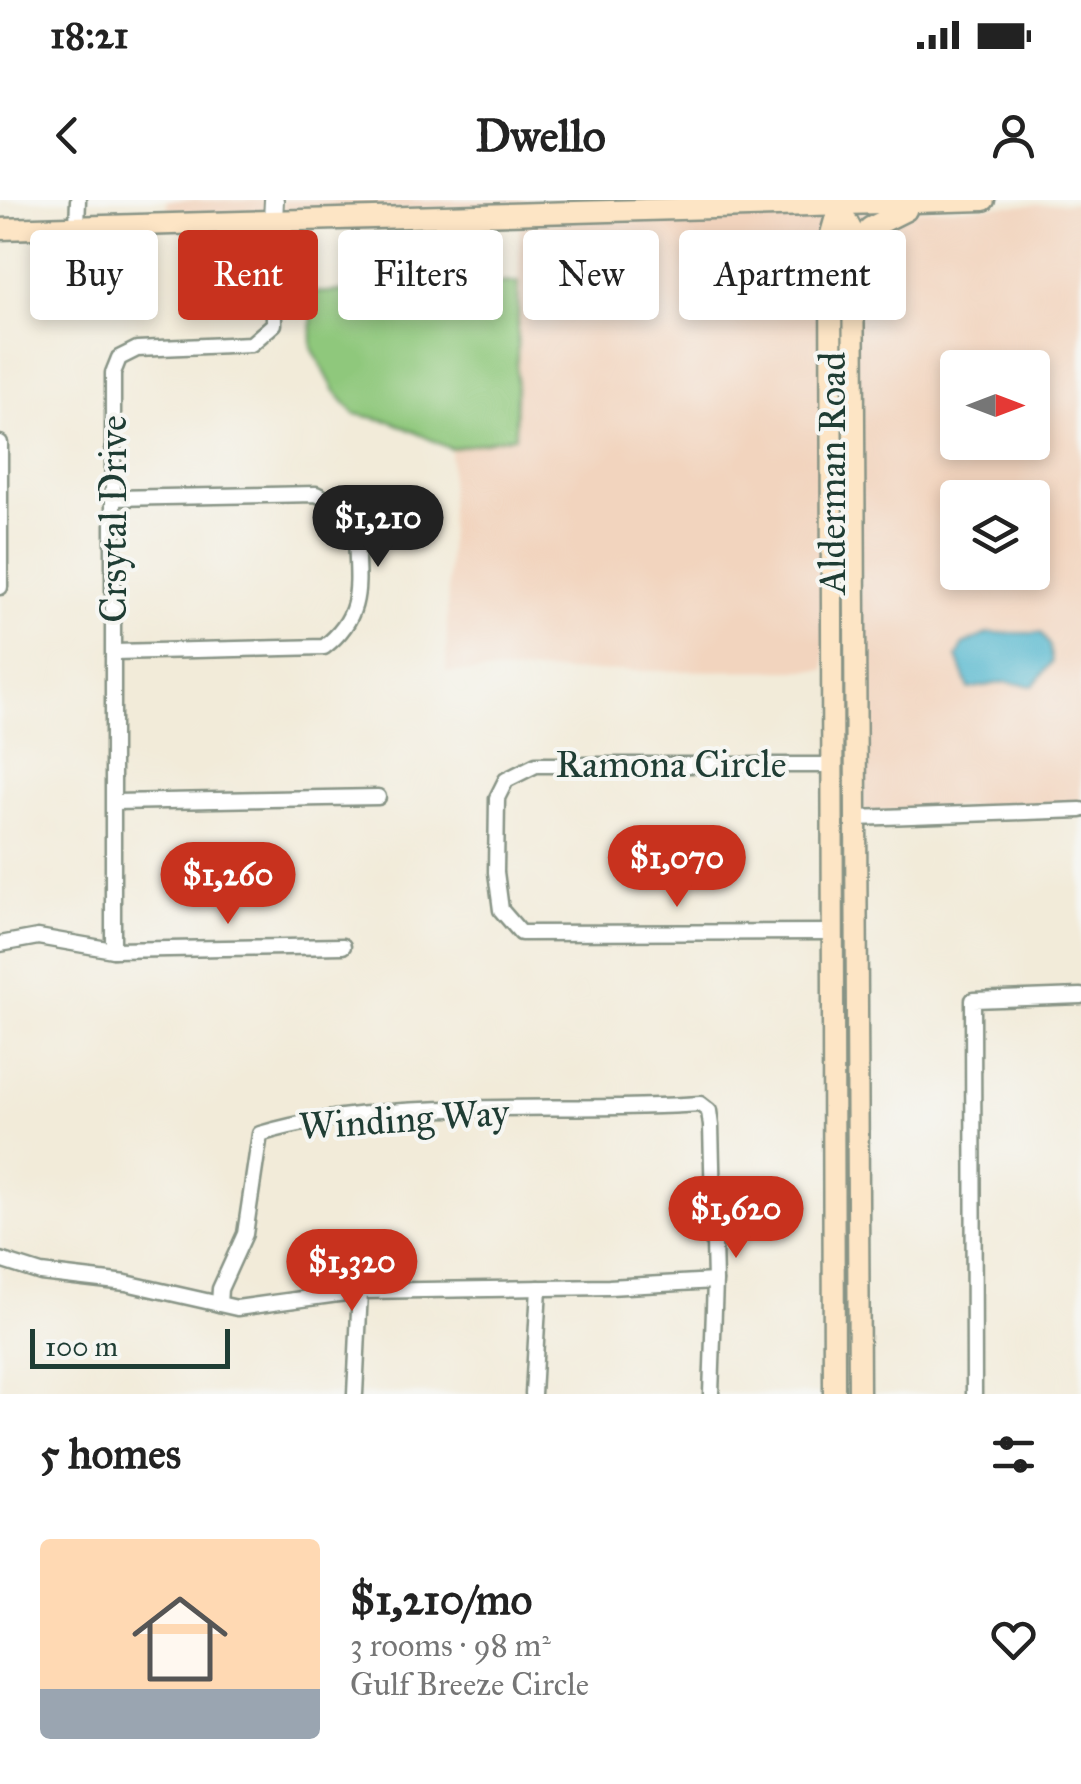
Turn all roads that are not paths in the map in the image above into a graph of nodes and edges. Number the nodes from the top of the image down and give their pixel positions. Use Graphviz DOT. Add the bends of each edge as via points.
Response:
graph roads {
  1 [pos="78,200"];
  2 [pos="984,200"];
  3 [pos="931,202"];
  4 [pos="658,205"];
  5 [pos="838,206"];
  6 [pos="274,210"];
  7 [pos="77,226"];
  8 [pos="0,229"];
  9 [pos="851,230"];
  10 [pos="869,230"];
  11 [pos="853,320"];
  12 [pos="0,443"];
  13 [pos="114,498"];
  14 [pos="0,586"];
  15 [pos="114,652"];
  16 [pos="834,764"];
  17 [pos="378,797"];
  18 [pos="115,802"];
  19 [pos="1081,810"];
  20 [pos="856,818"];
  21 [pos="833,932"];
  22 [pos="0,944"];
  23 [pos="343,946"];
  24 [pos="113,950"];
  25 [pos="1081,996"];
  26 [pos="0,1260"];
  27 [pos="715,1281"];
  28 [pos="539,1288"];
  29 [pos="360,1290"];
  30 [pos="218,1304"];
  31 [pos="355,1394"];
  32 [pos="533,1394"];
  33 [pos="710,1394"];
  34 [pos="834,1394"];
  35 [pos="859,1394"];
  36 [pos="974,1394"];
  1 -- 7 [label="street"];
  2 -- 3 [label="main road"];
  3 -- 5 [label="main road"];
  3 -- 10 [label="main road" via="883,218"];
  4 -- 5 [label="main road"];
  4 -- 6 [label="main road"];
  5 -- 9 [label="main road, Alderman Road"];
  5 -- 16 [label="main road, Alderman Road" via="831,234"];
  6 -- 7 [label="main road"];
  6 -- 13 [label="street, Crsytal Drive" via="274,324 264,338 136,349 119,358 112,373"];
  7 -- 8 [label="main road"];
  11 -- 20 [label="main road, Alderman Road"];
  12 -- 14 [label="street"];
  13 -- 15 [label="street, Crsytal Drive"];
  13 -- 15 [label="street" via="328,498 356,529 356,589 348,626 324,646"];
  15 -- 18 [label="street, Crsytal Drive"];
  16 -- 21 [label="main road, Alderman Road"];
  16 -- 21 [label="street, Ramona Circle" via="536,765 506,780 498,798 496,872 501,910 522,932"];
  17 -- 18 [label="street"];
  18 -- 24 [label="street, Crsytal Drive"];
  19 -- 20 [label="street"];
  20 -- 35 [label="main road, Alderman Road"];
  21 -- 34 [label="main road, Alderman Road"];
  22 -- 24 [label="street" via="38,937"];
  23 -- 24 [label="street"];
  25 -- 36 [label="street" via="973,1000"];
  26 -- 30 [label="street"];
  27 -- 28 [label="street"];
  27 -- 30 [label="street, Winding Way" via="711,1126 700,1104 382,1115 295,1123 260,1134 245,1234"];
  27 -- 33 [label="street"];
  28 -- 29 [label="street"];
  28 -- 32 [label="street"];
  29 -- 30 [label="street" via="268,1306"];
  29 -- 31 [label="street"];
}
